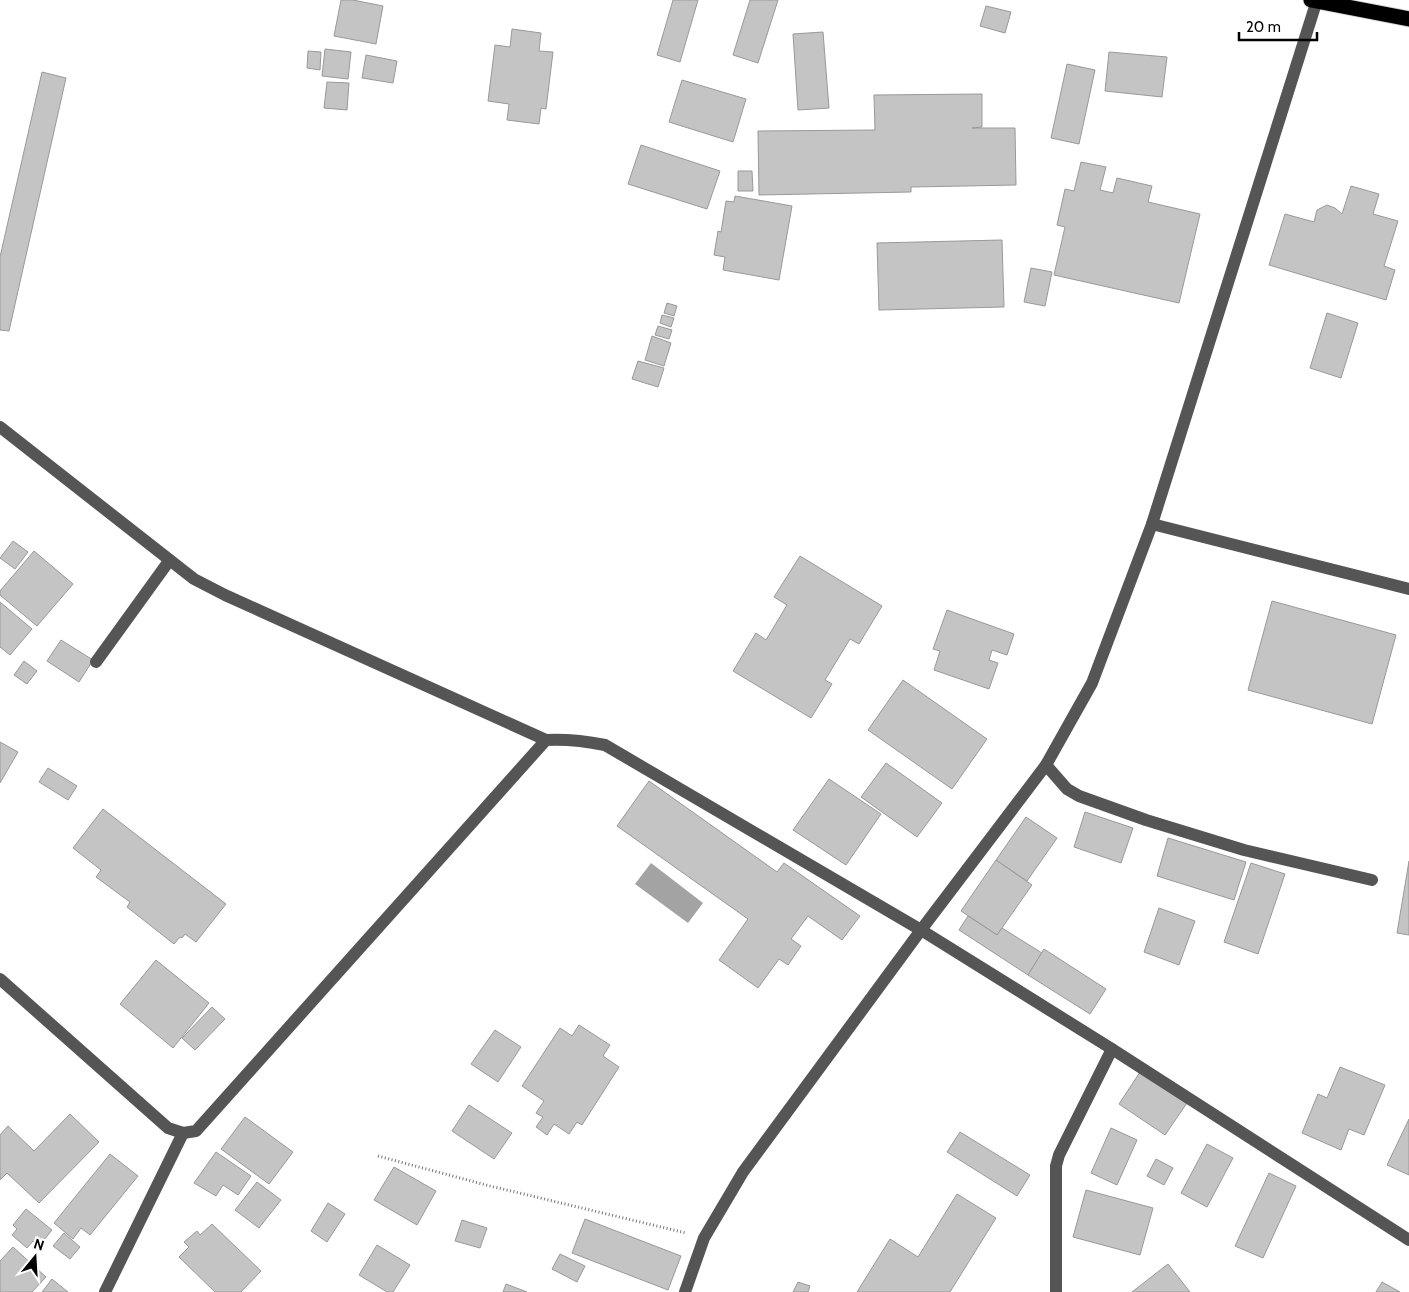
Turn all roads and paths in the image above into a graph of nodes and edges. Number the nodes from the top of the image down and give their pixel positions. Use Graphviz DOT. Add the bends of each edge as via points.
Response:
graph roads {
  1 [pos="1315,0"];
  2 [pos="1409,19"];
  3 [pos="0,427"];
  4 [pos="1152,524"];
  5 [pos="169,560"];
  6 [pos="1409,588"];
  7 [pos="96,662"];
  8 [pos="546,740"];
  9 [pos="1046,765"];
  10 [pos="1372,880"];
  11 [pos="921,930"];
  12 [pos="0,979"];
  13 [pos="1112,1049"];
  14 [pos="183,1133"];
  15 [pos="378,1156"];
  16 [pos="704,1238"];
  17 [pos="1409,1240"];
  18 [pos="105,1292"];
  19 [pos="685,1292"];
  20 [pos="1056,1292"];
  1 -- 2 [label="highway"];
  1 -- 4 [label="street"];
  3 -- 5 [label="street"];
  4 -- 6 [label="street"];
  4 -- 9 [label="street" via="1092,684"];
  5 -- 7 [label="street"];
  5 -- 8 [label="street" via="194,579 224,595"];
  8 -- 11 [label="street" via="566,739 605,745"];
  8 -- 14 [label="street" via="196,1131"];
  9 -- 10 [label="street" via="1067,789 1138,817 1244,850"];
  9 -- 11 [label="street"];
  11 -- 13 [label="street"];
  11 -- 16 [label="street" via="743,1172"];
  12 -- 14 [label="street" via="168,1128"];
  13 -- 17 [label="street"];
  13 -- 20 [label="street" via="1056,1166"];
  14 -- 18 [label="street"];
  15 -- 16 [label="path"];
  16 -- 19 [label="street"];
}
